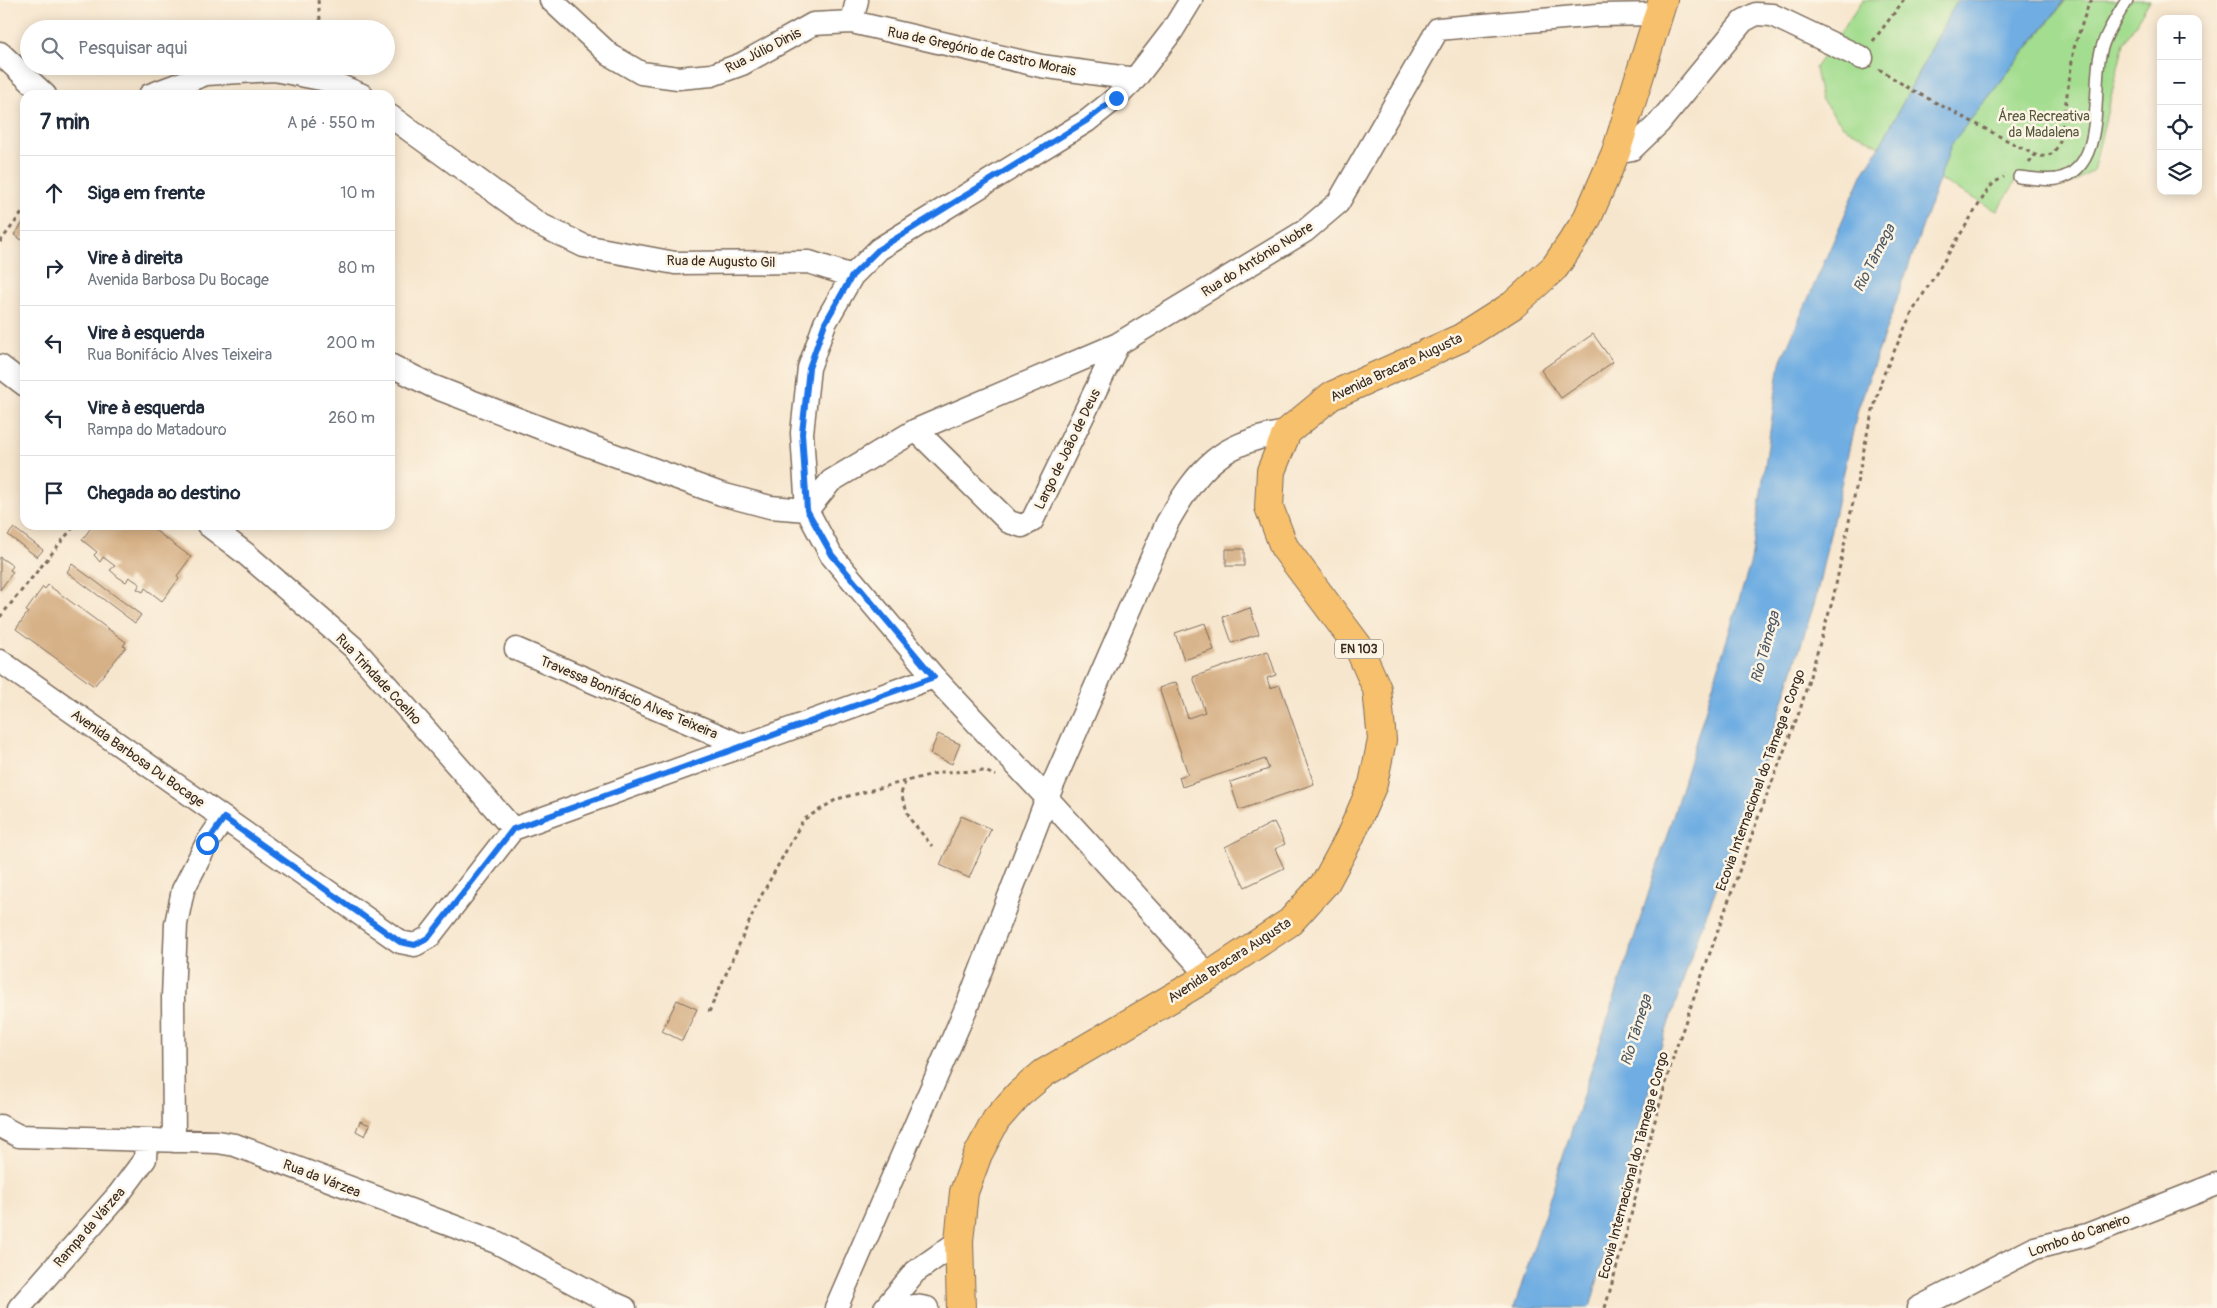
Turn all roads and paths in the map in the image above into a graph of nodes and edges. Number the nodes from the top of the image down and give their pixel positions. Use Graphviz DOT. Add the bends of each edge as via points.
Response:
graph roads {
  1 [pos="318,0"];
  2 [pos="551,0"];
  3 [pos="856,0"];
  4 [pos="1191,0"];
  5 [pos="1904,0"];
  6 [pos="2092,0"];
  7 [pos="2127,0"];
  8 [pos="1661,7"];
  9 [pos="320,20"];
  10 [pos="852,22"];
  11 [pos="0,53"];
  12 [pos="1862,58"];
  13 [pos="20,72"];
  14 [pos="24,75"];
  15 [pos="203,75"];
  16 [pos="300,75"];
  17 [pos="1135,78"];
  18 [pos="40,90"];
  19 [pos="163,90"];
  20 [pos="350,90"];
  21 [pos="395,120"];
  22 [pos="1616,152"];
  23 [pos="2035,155"];
  24 [pos="2019,177"];
  25 [pos="20,216"];
  26 [pos="0,242"];
  27 [pos="852,276"];
  28 [pos="1118,344"];
  29 [pos="0,366"];
  30 [pos="395,368"];
  31 [pos="20,381"];
  32 [pos="916,430"];
  33 [pos="1287,432"];
  34 [pos="807,510"];
  35 [pos="71,530"];
  36 [pos="215,530"];
  37 [pos="0,617"];
  38 [pos="516,649"];
  39 [pos="0,661"];
  40 [pos="934,677"];
  41 [pos="741,745"];
  42 [pos="1002,779"];
  43 [pos="905,782"];
  44 [pos="1047,798"];
  45 [pos="224,818"];
  46 [pos="513,829"];
  47 [pos="932,846"];
  48 [pos="1209,976"];
  49 [pos="709,1012"];
  50 [pos="0,1126"];
  51 [pos="146,1140"];
  52 [pos="174,1141"];
  53 [pos="2217,1184"];
  54 [pos="959,1241"];
  55 [pos="600,1304"];
  56 [pos="19,1308"];
  57 [pos="625,1308"];
  58 [pos="836,1308"];
  59 [pos="886,1308"];
  60 [pos="898,1308"];
  61 [pos="928,1308"];
  62 [pos="961,1308"];
  63 [pos="1605,1308"];
  64 [pos="1918,1308"];
  1 -- 9 [label="path"];
  2 -- 10 [label="street, Rua Júlio Dinis" via="610,55 641,73 678,78 712,74 742,64 813,24"];
  3 -- 10 [label="street"];
  4 -- 17 [label="street"];
  5 -- 12 [label="path"];
  6 -- 23 [label="path" via="2074,48 2060,141 2050,155"];
  7 -- 24 [label="lane" via="2100,54 2096,121 2080,165 2056,179"];
  8 -- 22 [label="main road, Avenida Bracara Augusta / EN 103"];
  8 -- 28 [label="street, Rua do António Nobre" via="1438,29 1338,203 1305,231"];
  10 -- 17 [label="street, Rua de Gregório de Castro Morais" via="1041,66"];
  11 -- 13 [label="street"];
  12 -- 22 [label="street" via="1772,15 1756,14 1743,21 1646,136 1632,149"];
  12 -- 23 [label="path" via="1910,89"];
  14 -- 18 [label="street"];
  15 -- 19 [label="street"];
  16 -- 20 [label="street" via="326,80"];
  17 -- 27 [label="street" via="1116,98 1086,121 879,249"];
  21 -- 27 [label="street, Rua de Augusto Gil" via="539,224 584,246 675,263 809,262"];
  22 -- 33 [label="main road, Avenida Bracara Augusta / EN 103" via="1586,221 1555,267 1513,305 1461,338 1331,396"];
  23 -- 24 [label="path"];
  24 -- 63 [label="path, Ecovia Internacional do Tâmega e Corgo" via="2002,177 1990,188 1912,314 1884,376 1869,425 1833,599 1802,700 1675,1051"];
  25 -- 26 [label="path"];
  27 -- 34 [label="street" via="825,323 809,368 802,433"];
  28 -- 32 [label="street, Rua do António Nobre"];
  28 -- 32 [label="street, Largo de João de Deus" via="1032,521 1022,526 1009,522"];
  29 -- 31 [label="street"];
  30 -- 34 [label="street" via="432,386 721,494 770,507"];
  32 -- 34 [label="street, Rua do António Nobre" via="831,481"];
  33 -- 44 [label="street" via="1247,440 1231,447 1197,477 1182,498 1156,546"];
  33 -- 48 [label="main road, Avenida Bracara Augusta / EN 103" via="1271,471 1269,508 1284,547 1358,646 1377,689 1382,740 1373,784 1326,882 1290,922"];
  34 -- 40 [label="street" via="832,555"];
  35 -- 37 [label="path"];
  36 -- 46 [label="street, Rua Trindade Coelho" via="353,647"];
  38 -- 41 [label="street, Travessa Bonifácio Alves Teixeira"];
  39 -- 45 [label="street, Avenida Barbosa Du Bocage"];
  40 -- 41 [label="street"];
  40 -- 44 [label="street"];
  41 -- 46 [label="street"];
  42 -- 43 [label="path" via="984,771 941,772"];
  43 -- 47 [label="path" via="901,794 910,819"];
  43 -- 49 [label="path" via="837,799 803,820 759,900"];
  44 -- 48 [label="street"];
  44 -- 58 [label="street" via="967,1006"];
  45 -- 46 [label="street, Avenida Barbosa Du Bocage" via="400,942 415,945 429,937"];
  45 -- 52 [label="street" via="207,843 184,890 176,924"];
  48 -- 54 [label="main road, Avenida Bracara Augusta / EN 103" via="1044,1073 1019,1094 996,1120 978,1154 964,1192"];
  50 -- 51 [label="street, Rua da Várzea" via="18,1136"];
  51 -- 52 [label="street, Rua da Várzea"];
  51 -- 56 [label="street, Rampa da Várzea" via="145,1159"];
  52 -- 55 [label="street, Rua da Várzea" via="235,1145 496,1242"];
  53 -- 64 [label="street, Lombo do Caneiro" via="2087,1235 2035,1248"];
  54 -- 59 [label="street" via="914,1272"];
  54 -- 62 [label="main road, Avenida Bracara Augusta / EN 103"];
  55 -- 57 [label="street, Rua da Várzea"];
  60 -- 61 [label="street"];
}
